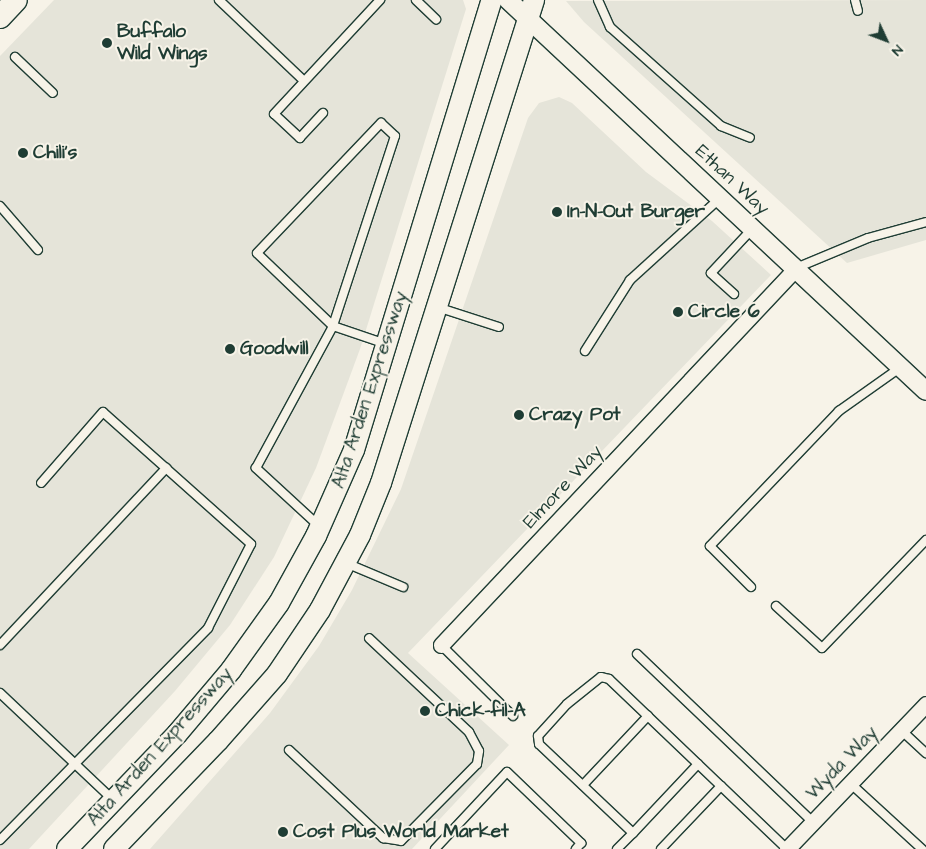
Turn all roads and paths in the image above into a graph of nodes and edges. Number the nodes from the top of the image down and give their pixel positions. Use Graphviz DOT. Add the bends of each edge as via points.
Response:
graph roads {
  1 [pos="16,0"];
  2 [pos="218,0"];
  3 [pos="380,0"];
  4 [pos="416,0"];
  5 [pos="492,0"];
  6 [pos="508,0"];
  7 [pos="598,0"];
  8 [pos="855,0"];
  9 [pos="531,9"];
  10 [pos="858,11"];
  11 [pos="0,17"];
  12 [pos="436,19"];
  13 [pos="14,57"];
  14 [pos="304,81"];
  15 [pos="52,93"];
  16 [pos="323,113"];
  17 [pos="750,138"];
  18 [pos="720,198"];
  19 [pos="0,206"];
  20 [pos="926,222"];
  21 [pos="753,228"];
  22 [pos="38,250"];
  23 [pos="796,268"];
  24 [pos="734,294"];
  25 [pos="437,308"];
  26 [pos="333,326"];
  27 [pos="498,328"];
  28 [pos="386,344"];
  29 [pos="585,351"];
  30 [pos="901,367"];
  31 [pos="926,391"];
  32 [pos="166,468"];
  33 [pos="41,483"];
  34 [pos="321,527"];
  35 [pos="926,540"];
  36 [pos="346,563"];
  37 [pos="403,587"];
  38 [pos="751,587"];
  39 [pos="776,606"];
  40 [pos="369,638"];
  41 [pos="0,644"];
  42 [pos="441,645"];
  43 [pos="637,654"];
  44 [pos="0,693"];
  45 [pos="926,704"];
  46 [pos="513,716"];
  47 [pos="648,716"];
  48 [pos="901,730"];
  49 [pos="289,750"];
  50 [pos="926,753"];
  51 [pos="74,763"];
  52 [pos="698,764"];
  53 [pos="850,783"];
  54 [pos="583,786"];
  55 [pos="721,786"];
  56 [pos="113,800"];
  57 [pos="813,822"];
  58 [pos="633,832"];
  59 [pos="0,840"];
  60 [pos="67,849"];
  61 [pos="114,849"];
  62 [pos="435,849"];
  63 [pos="576,849"];
  64 [pos="617,849"];
  65 [pos="661,849"];
  66 [pos="787,849"];
  67 [pos="922,849"];
  1 -- 11 [label="main road"];
  2 -- 14 [label="lane"];
  3 -- 14 [label="lane"];
  4 -- 12 [label="lane"];
  5 -- 28 [label="main road, Alta Arden Expressway"];
  6 -- 9 [label="street, Ethan Way"];
  7 -- 17 [label="lane" via="610,27 721,126"];
  8 -- 10 [label="lane"];
  9 -- 18 [label="street, Ethan Way"];
  9 -- 25 [label="main road, Alta Arden Expressway"];
  13 -- 15 [label="lane"];
  14 -- 16 [label="lane" via="274,114 300,138"];
  18 -- 21 [label="street, Ethan Way"];
  18 -- 29 [label="lane" via="630,280"];
  19 -- 22 [label="lane"];
  20 -- 23 [label="lane" via="868,238"];
  21 -- 23 [label="street, Ethan Way"];
  21 -- 24 [label="lane" via="711,273"];
  23 -- 30 [label="street, Ethan Way"];
  23 -- 42 [label="street, Elmore Way"];
  25 -- 27 [label="lane"];
  25 -- 36 [label="main road, Alta Arden Expressway" via="382,483"];
  26 -- 26 [label="lane" via="256,253 381,123 395,136"];
  26 -- 28 [label="lane"];
  26 -- 34 [label="lane" via="256,468"];
  28 -- 34 [label="main road, Alta Arden Expressway" via="354,450"];
  30 -- 31 [label="street, Ethan Way"];
  30 -- 38 [label="lane" via="839,411 710,546"];
  32 -- 33 [label="lane" via="103,412"];
  32 -- 41 [label="lane"];
  32 -- 51 [label="lane" via="252,544 208,628"];
  34 -- 56 [label="main road, Alta Arden Expressway" via="279,603 231,670 177,734"];
  35 -- 39 [label="lane" via="822,648"];
  36 -- 37 [label="lane"];
  36 -- 61 [label="main road, Alta Arden Expressway" via="306,632 261,693"];
  40 -- 49 [label="lane" via="469,732 479,750 477,764 401,841 384,838"];
  42 -- 46 [label="lane"];
  43 -- 57 [label="lane"];
  44 -- 51 [label="lane"];
  45 -- 48 [label="street, Wyda Way"];
  47 -- 52 [label="lane"];
  47 -- 54 [label="lane"];
  47 -- 54 [label="lane" via="609,679 601,677 567,704 538,736 539,744"];
  48 -- 50 [label="lane"];
  48 -- 53 [label="street, Wyda Way"];
  51 -- 56 [label="lane"];
  51 -- 59 [label="lane"];
  52 -- 55 [label="lane"];
  52 -- 58 [label="lane"];
  53 -- 57 [label="street, Wyda Way"];
  53 -- 67 [label="lane"];
  54 -- 58 [label="lane"];
  55 -- 65 [label="lane"];
  55 -- 66 [label="lane"];
  56 -- 60 [label="main road, Alta Arden Expressway"];
  57 -- 66 [label="street, Wyda Way"];
  58 -- 64 [label="lane"];
  62 -- 63 [label="lane" via="507,772 581,843"];
}
